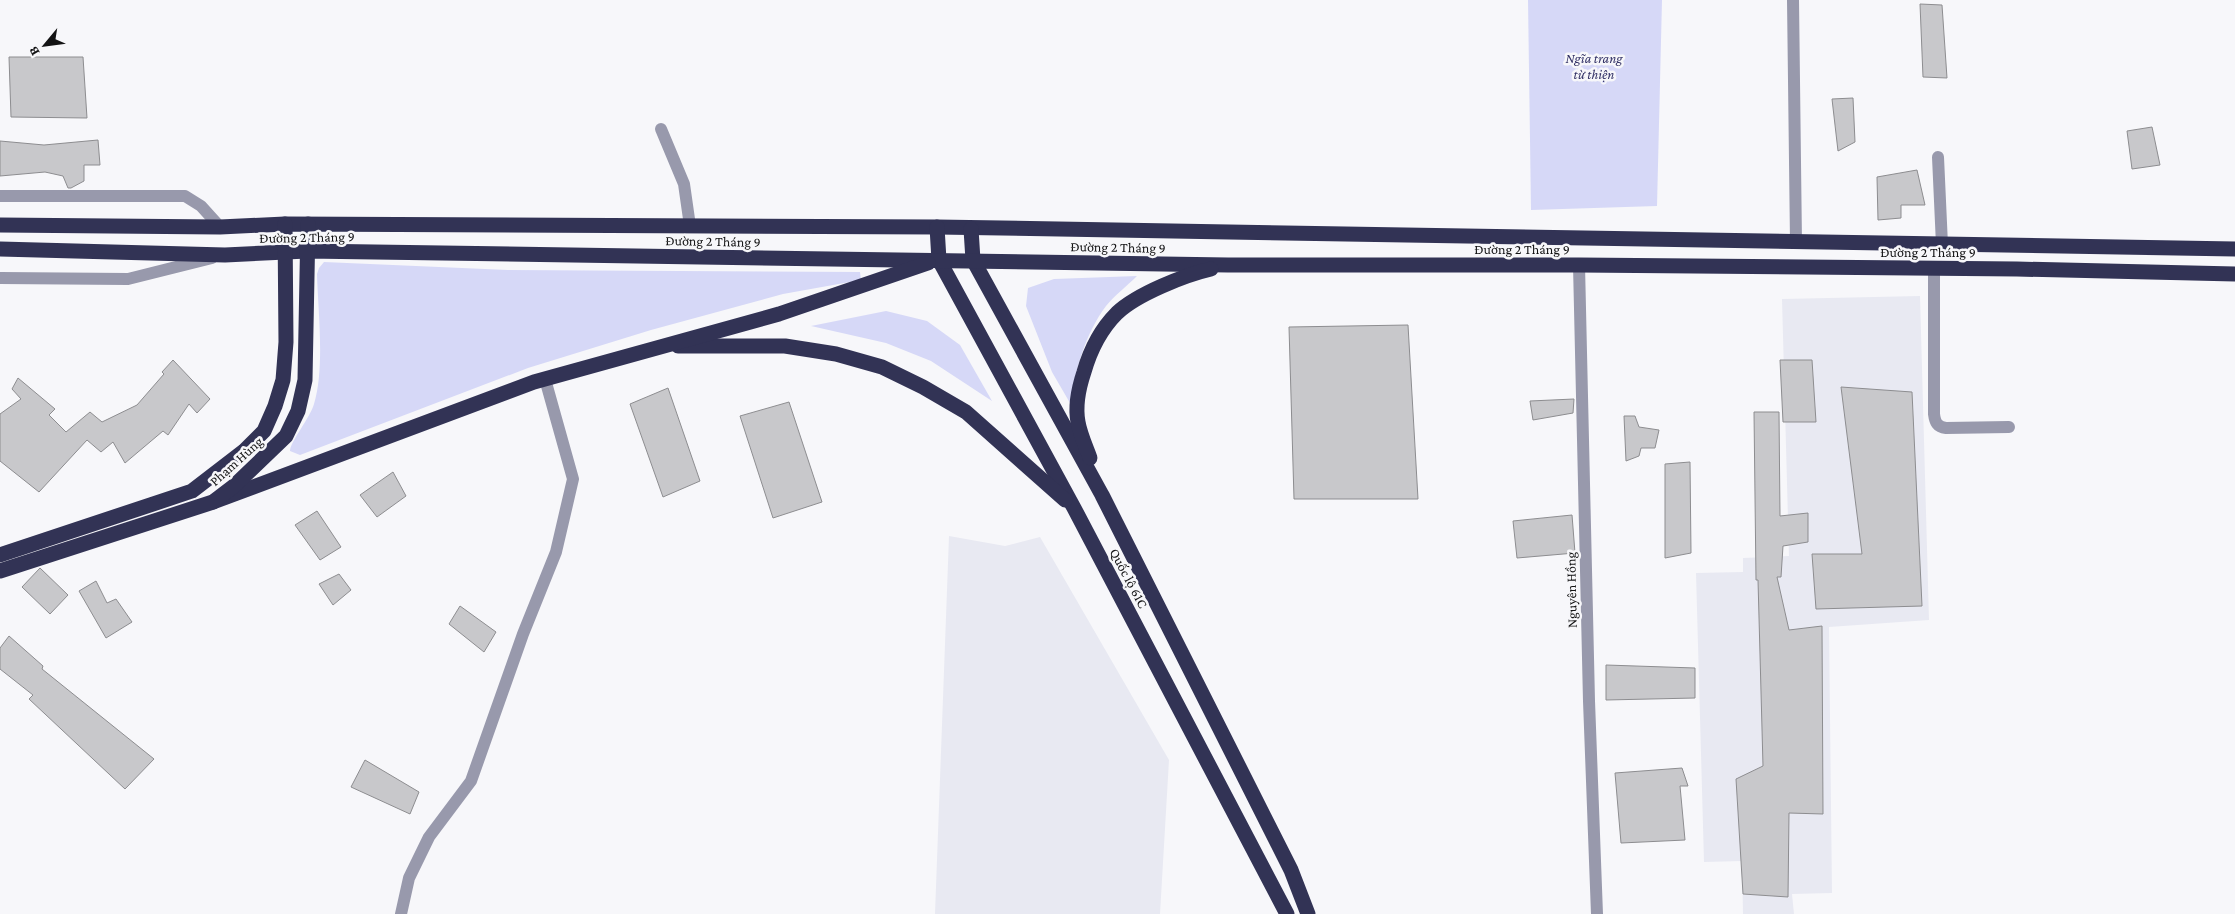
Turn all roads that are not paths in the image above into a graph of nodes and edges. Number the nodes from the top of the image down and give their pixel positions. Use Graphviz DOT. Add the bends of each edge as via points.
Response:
graph roads {
  1 [pos="1793,0"];
  2 [pos="661,129"];
  3 [pos="1938,157"];
  4 [pos="0,196"];
  5 [pos="285,224"];
  6 [pos="308,224"];
  7 [pos="0,225"];
  8 [pos="690,226"];
  9 [pos="220,227"];
  10 [pos="937,227"];
  11 [pos="971,228"];
  12 [pos="1796,242"];
  13 [pos="1942,244"];
  14 [pos="0,249"];
  15 [pos="2235,249"];
  16 [pos="307,251"];
  17 [pos="285,252"];
  18 [pos="225,255"];
  19 [pos="939,260"];
  20 [pos="973,260"];
  21 [pos="1228,265"];
  22 [pos="1579,266"];
  23 [pos="1934,269"];
  24 [pos="2235,274"];
  25 [pos="0,278"];
  26 [pos="657,346"];
  27 [pos="545,379"];
  28 [pos="2009,427"];
  29 [pos="1102,495"];
  30 [pos="213,502"];
  31 [pos="1074,508"];
  32 [pos="0,555"];
  33 [pos="0,571"];
  34 [pos="401,914"];
  35 [pos="1287,914"];
  36 [pos="1308,914"];
  37 [pos="1597,914"];
  1 -- 12 [label="street"];
  2 -- 8 [label="street" via="684,184"];
  3 -- 13 [label="street"];
  4 -- 9 [label="street" via="184,196 201,206"];
  5 -- 6 [label="highway, Đường 2 Tháng 9"];
  5 -- 9 [label="highway, Đường 2 Tháng 9"];
  5 -- 17 [label="highway, Phạm Hùng"];
  6 -- 8 [label="highway, Đường 2 Tháng 9"];
  6 -- 16 [label="highway, Phạm Hùng"];
  7 -- 9 [label="highway, Đường 2 Tháng 9"];
  8 -- 10 [label="highway, Đường 2 Tháng 9"];
  10 -- 11 [label="highway, Đường 2 Tháng 9"];
  10 -- 19 [label="highway"];
  11 -- 12 [label="highway, Đường 2 Tháng 9"];
  11 -- 20 [label="highway"];
  12 -- 13 [label="highway, Đường 2 Tháng 9"];
  13 -- 15 [label="highway, Đường 2 Tháng 9"];
  14 -- 18 [label="highway, Đường 2 Tháng 9"];
  16 -- 17 [label="highway, Đường 2 Tháng 9"];
  16 -- 19 [label="highway, Đường 2 Tháng 9"];
  16 -- 30 [label="highway, Phạm Hùng" via="305,380 298,411 286,436"];
  17 -- 18 [label="highway, Đường 2 Tháng 9"];
  17 -- 32 [label="highway, Phạm Hùng" via="283,380 264,431 244,452 192,491"];
  18 -- 25 [label="street" via="128,279"];
  19 -- 20 [label="highway, Đường 2 Tháng 9"];
  19 -- 26 [label="highway" via="779,314"];
  19 -- 31 [label="highway, Quốc lộ 61C"];
  20 -- 21 [label="highway, Đường 2 Tháng 9"];
  20 -- 29 [label="highway, Quốc lộ 61C"];
  21 -- 22 [label="highway, Đường 2 Tháng 9"];
  21 -- 29 [label="highway" via="1163,285 1133,302 1113,318 1089,356 1079,387 1077,421"];
  22 -- 23 [label="highway, Đường 2 Tháng 9"];
  22 -- 37 [label="street, Nguyên Hồng"];
  23 -- 24 [label="highway, Đường 2 Tháng 9"];
  23 -- 28 [label="street" via="1936,423 1946,428"];
  26 -- 27 [label="highway"];
  26 -- 31 [label="highway" via="785,346 836,354 882,367 966,412"];
  27 -- 30 [label="highway"];
  27 -- 34 [label="street" via="573,479 556,552 471,781 429,838 410,878"];
  29 -- 36 [label="highway, Quốc lộ 61C" via="1291,870"];
  30 -- 33 [label="highway, Phạm Hùng"];
  31 -- 35 [label="highway, Quốc lộ 61C"];
}
